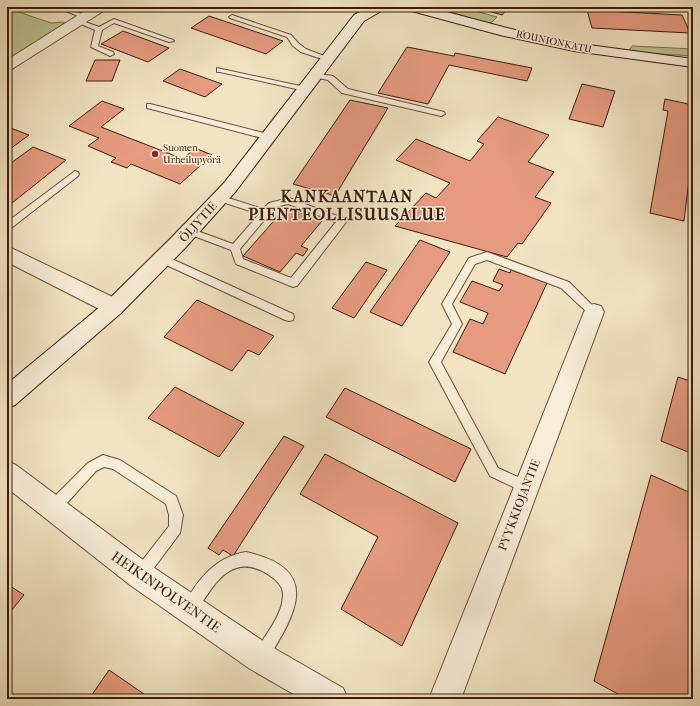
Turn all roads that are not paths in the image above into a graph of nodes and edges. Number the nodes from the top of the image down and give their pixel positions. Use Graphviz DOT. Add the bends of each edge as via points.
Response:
graph roads {
  1 [pos="59,7"];
  2 [pos="100,7"];
  3 [pos="374,7"];
  4 [pos="378,7"];
  5 [pos="381,7"];
  6 [pos="413,7"];
  7 [pos="418,7"];
  8 [pos="359,13"];
  9 [pos="232,17"];
  10 [pos="81,19"];
  11 [pos="100,29"];
  12 [pos="171,41"];
  13 [pos="110,54"];
  14 [pos="328,59"];
  15 [pos="693,63"];
  16 [pos="7,66"];
  17 [pos="220,70"];
  18 [pos="310,82"];
  19 [pos="150,106"];
  20 [pos="441,114"];
  21 [pos="269,137"];
  22 [pos="75,174"];
  23 [pos="219,198"];
  24 [pos="265,213"];
  25 [pos="8,224"];
  26 [pos="189,231"];
  27 [pos="235,248"];
  28 [pos="7,253"];
  29 [pos="163,259"];
  30 [pos="114,307"];
  31 [pos="594,312"];
  32 [pos="289,317"];
  33 [pos="7,398"];
  34 [pos="7,473"];
  35 [pos="526,487"];
  36 [pos="52,509"];
  37 [pos="140,575"];
  38 [pos="189,610"];
  39 [pos="261,658"];
  40 [pos="332,699"];
  41 [pos="445,699"];
  1 -- 10 [label="lane"];
  2 -- 10 [label="main road"];
  3 -- 4 [label="main road"];
  4 -- 5 [label="main road"];
  4 -- 8 [label="main road, ÖLJYTIE"];
  6 -- 7 [label="main road, ROUNIONKATU"];
  7 -- 15 [label="main road, ROUNIONKATU" via="506,32 568,46"];
  8 -- 14 [label="main road, ÖLJYTIE"];
  9 -- 14 [label="lane" via="289,36 302,50"];
  10 -- 11 [label="lane"];
  10 -- 16 [label="main road"];
  11 -- 12 [label="lane" via="114,21"];
  11 -- 13 [label="lane" via="94,47"];
  14 -- 18 [label="main road, ÖLJYTIE"];
  17 -- 18 [label="lane"];
  18 -- 20 [label="lane" via="330,78 345,91"];
  18 -- 21 [label="main road, ÖLJYTIE"];
  19 -- 21 [label="lane"];
  21 -- 23 [label="main road, ÖLJYTIE"];
  22 -- 25 [label="lane"];
  23 -- 24 [label="lane"];
  23 -- 26 [label="main road, ÖLJYTIE"];
  24 -- 27 [label="lane"];
  24 -- 27 [label="lane" via="272,205 289,201 342,221 293,283 239,260"];
  26 -- 27 [label="lane"];
  26 -- 29 [label="main road, ÖLJYTIE"];
  28 -- 30 [label="main road"];
  29 -- 30 [label="main road, ÖLJYTIE"];
  29 -- 32 [label="lane"];
  30 -- 33 [label="main road, ÖLJYTIE"];
  31 -- 35 [label="main road, PYYKKIOJANTIE"];
  31 -- 35 [label="lane" via="565,285 487,256 472,261 447,304 457,324 435,362 494,472"];
  34 -- 36 [label="main road, HEIKINPOLVENTIE"];
  35 -- 41 [label="main road, PYYKKIOJANTIE"];
  36 -- 37 [label="main road, HEIKINPOLVENTIE"];
  36 -- 37 [label="lane" via="92,467 103,461 116,464 171,500 176,515 175,528"];
  37 -- 38 [label="main road, HEIKINPOLVENTIE"];
  38 -- 39 [label="main road, HEIKINPOLVENTIE"];
  38 -- 39 [label="lane" via="212,576 227,563 247,558 264,563 282,576 290,592 287,611"];
  39 -- 40 [label="main road, HEIKINPOLVENTIE"];
}
